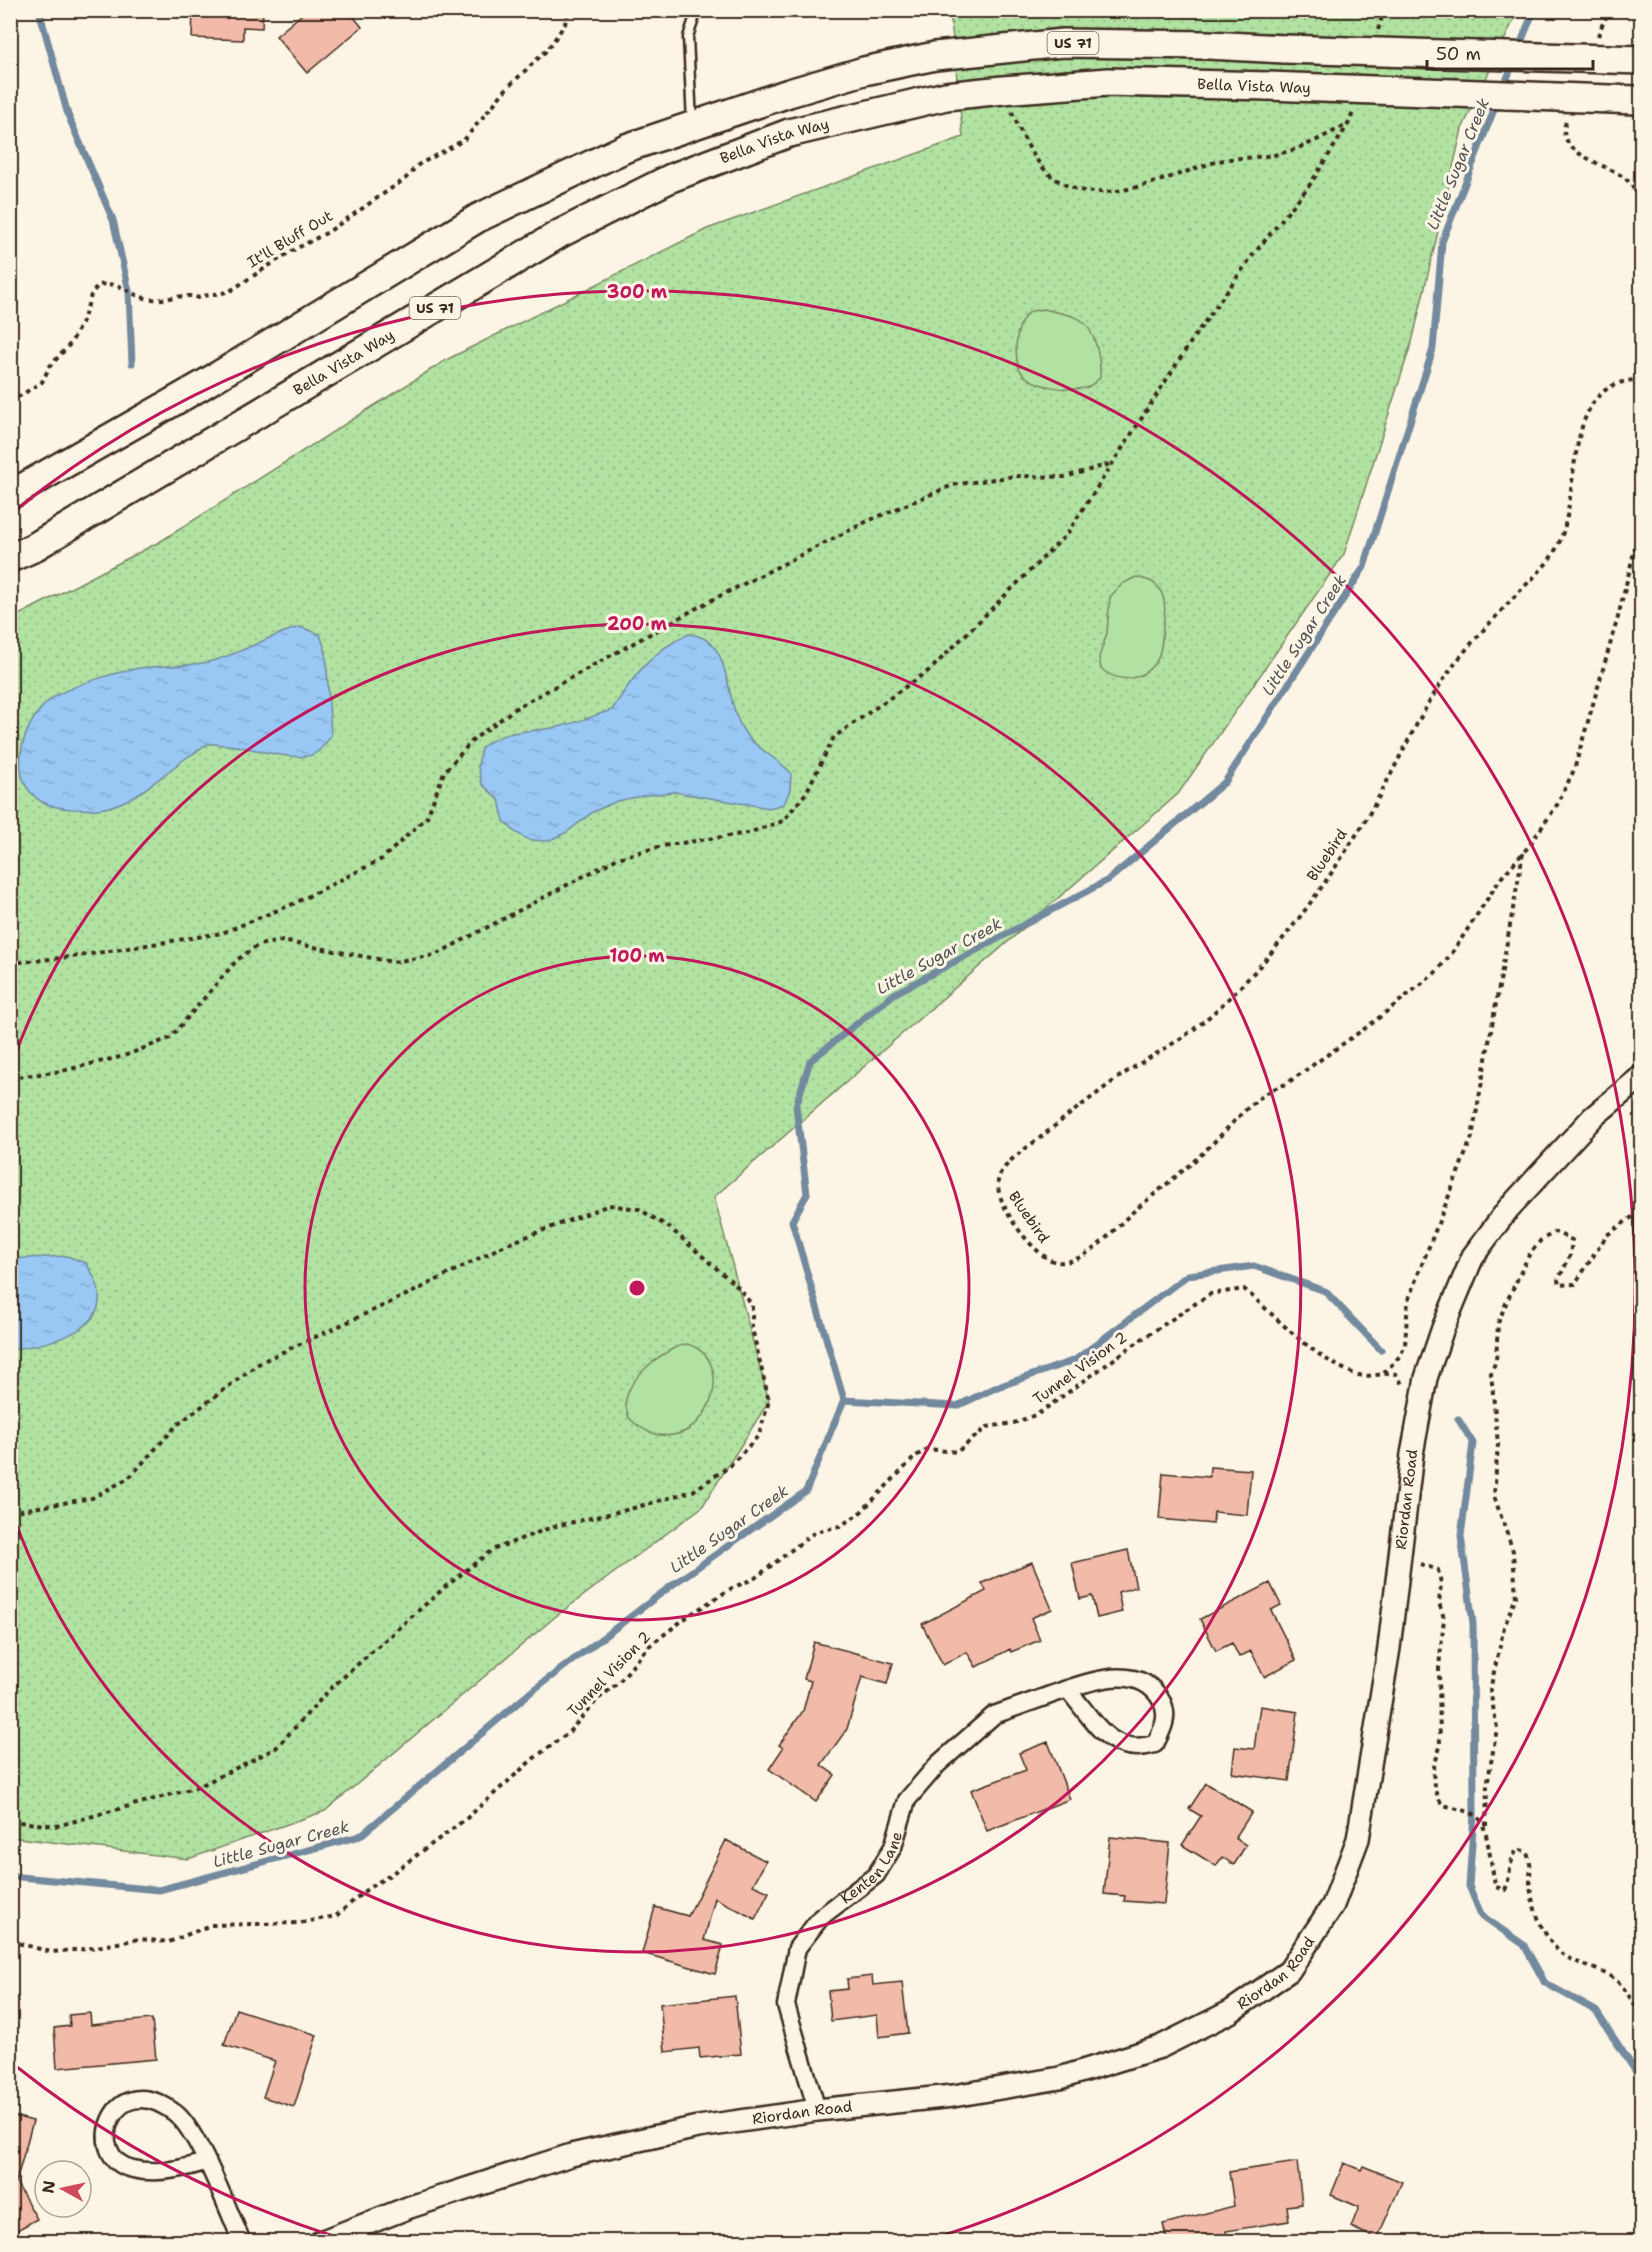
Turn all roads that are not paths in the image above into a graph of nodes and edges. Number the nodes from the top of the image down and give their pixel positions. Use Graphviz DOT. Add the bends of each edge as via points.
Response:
graph roads {
  1 [pos="697,10"];
  2 [pos="1641,60"];
  3 [pos="1639,100"];
  4 [pos="693,126"];
  5 [pos="10,495"];
  6 [pos="10,558"];
  7 [pos="1641,1076"];
  8 [pos="1067,1689"];
  9 [pos="817,2110"];
  10 [pos="205,2162"];
  11 [pos="242,2241"];
  12 [pos="320,2241"];
  1 -- 4 [label="lane" via="688,37"];
  2 -- 4 [label="main road, US 71, bridge" via="1063,43 935,56 864,71"];
  3 -- 6 [label="main road, Bella Vista Way / US 71, bridge" via="1108,82 915,102 789,133 671,178 561,233"];
  4 -- 5 [label="main road, US 71" via="626,148 478,218 201,386"];
  7 -- 9 [label="street, Riordan Road" via="1593,1117 1508,1209 1473,1256 1443,1328 1426,1378 1412,1454 1389,1648 1358,1839 1333,1905 1288,1971 1230,2012 1160,2047 1060,2078 953,2096"];
  8 -- 8 [label="street, Kenten Lane" via="1097,1679 1139,1679 1155,1689 1166,1708 1164,1727 1155,1744 1139,1749 1122,1746 1105,1736"];
  8 -- 9 [label="street, Kenten Lane" via="994,1715 938,1764 907,1800 893,1847 876,1875 821,1917 797,1948 786,2005"];
  9 -- 12 [label="street, Riordan Road" via="698,2127 571,2155"];
  10 -- 10 [label="street" via="189,2127 176,2113 157,2102 130,2098 117,2106 109,2122 106,2144 114,2158 132,2169 177,2170"];
  10 -- 11 [label="street"];
}
